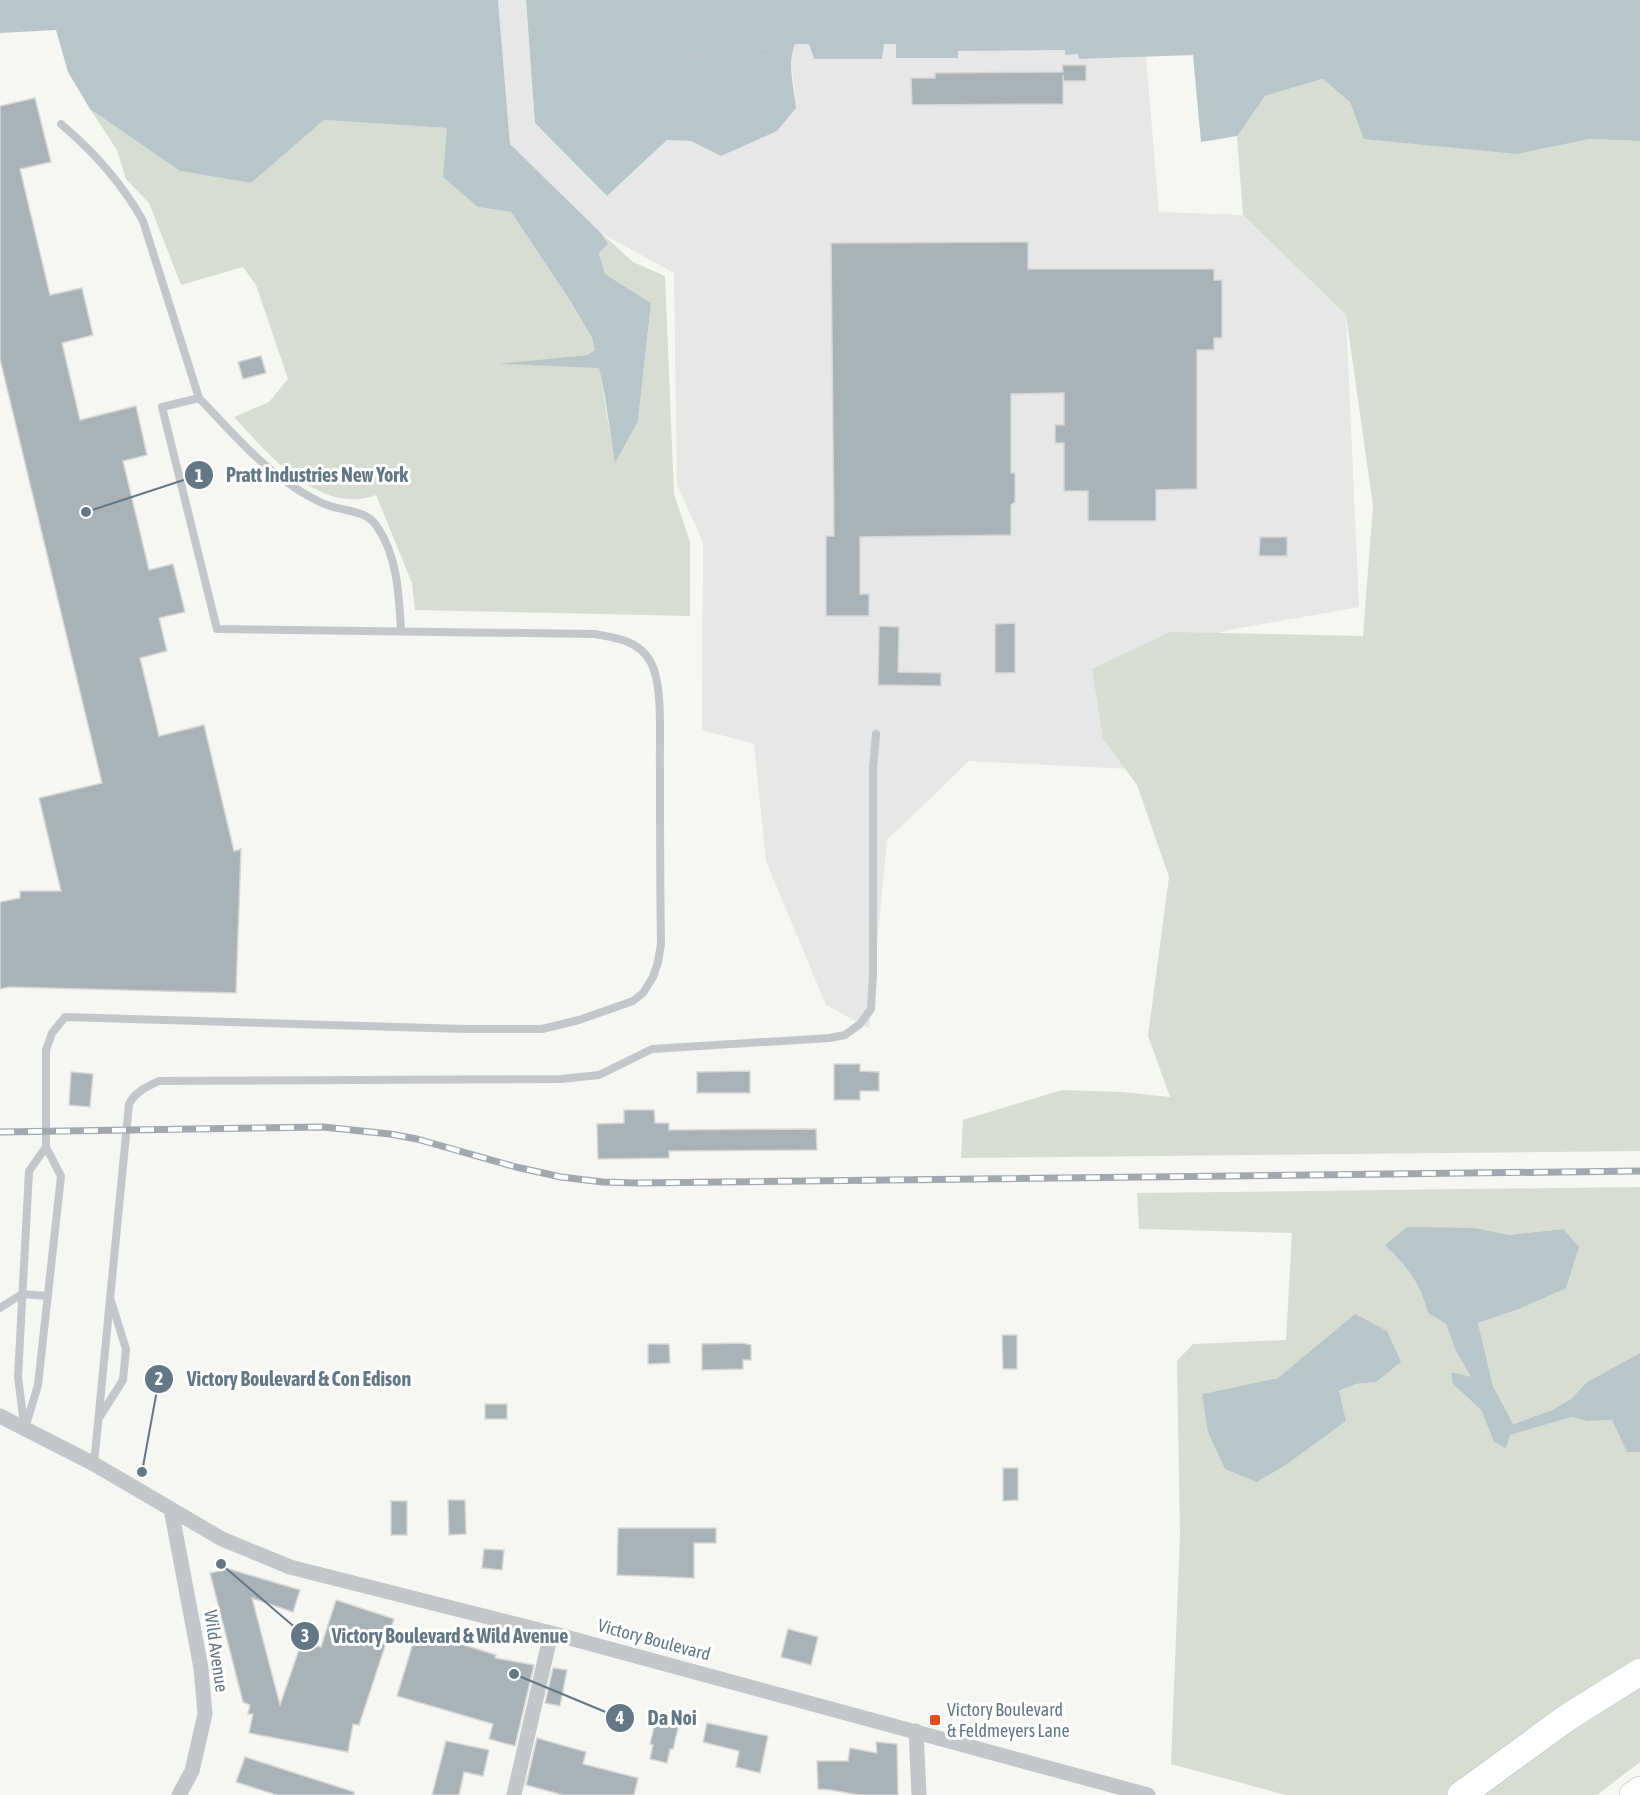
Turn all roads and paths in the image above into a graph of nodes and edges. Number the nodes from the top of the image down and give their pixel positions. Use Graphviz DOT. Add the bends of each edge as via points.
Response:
graph roads {
  1 [pos="792,51"];
  2 [pos="681,54"];
  3 [pos="61,124"];
  4 [pos="199,398"];
  5 [pos="401,631"];
  6 [pos="876,734"];
  7 [pos="46,1147"];
  8 [pos="22,1294"];
  9 [pos="48,1296"];
  10 [pos="110,1297"];
  11 [pos="0,1308"];
  12 [pos="0,1416"];
  13 [pos="98,1420"];
  14 [pos="25,1428"];
  15 [pos="94,1464"];
  16 [pos="171,1509"];
  17 [pos="551,1633"];
  18 [pos="1640,1672"];
  19 [pos="916,1731"];
  20 [pos="1640,1790"];
  21 [pos="179,1795"];
  22 [pos="514,1795"];
  23 [pos="919,1795"];
  24 [pos="1148,1795"];
  25 [pos="1461,1795"];
  26 [pos="1633,1795"];
  1 -- 2 [label="path"];
  3 -- 4 [label="lane" via="90,149 130,198 143,221"];
  4 -- 5 [label="lane" via="261,462 328,506 364,514 378,528 398,581"];
  4 -- 5 [label="lane" via="162,407 217,629"];
  5 -- 7 [label="lane" via="595,634 635,644 651,661 659,713 661,944 656,970 643,993 633,1001 542,1029 65,1017 52,1033 46,1050"];
  6 -- 10 [label="lane" via="873,974 871,1009 860,1024 845,1035 830,1038 652,1049 599,1075 561,1079 159,1081 138,1092 129,1104"];
  7 -- 8 [label="lane" via="29,1171"];
  7 -- 9 [label="lane" via="61,1176"];
  8 -- 9 [label="lane"];
  8 -- 11 [label="lane"];
  8 -- 14 [label="lane" via="18,1377"];
  9 -- 14 [label="lane" via="38,1385"];
  10 -- 13 [label="lane"];
  10 -- 13 [label="lane" via="126,1349 124,1372"];
  12 -- 14 [label="street, Victory Boulevard"];
  13 -- 15 [label="lane"];
  14 -- 15 [label="street, Victory Boulevard"];
  15 -- 16 [label="street, Victory Boulevard"];
  16 -- 17 [label="street, Victory Boulevard" via="237,1546 290,1567"];
  16 -- 21 [label="street, Wild Avenue" via="201,1668 205,1714 192,1771"];
  17 -- 19 [label="street, Victory Boulevard"];
  17 -- 22 [label="street"];
  18 -- 25 [label="highway" via="1568,1716"];
  19 -- 23 [label="street"];
  19 -- 24 [label="street, Victory Boulevard"];
  20 -- 26 [label="highway"];
}
